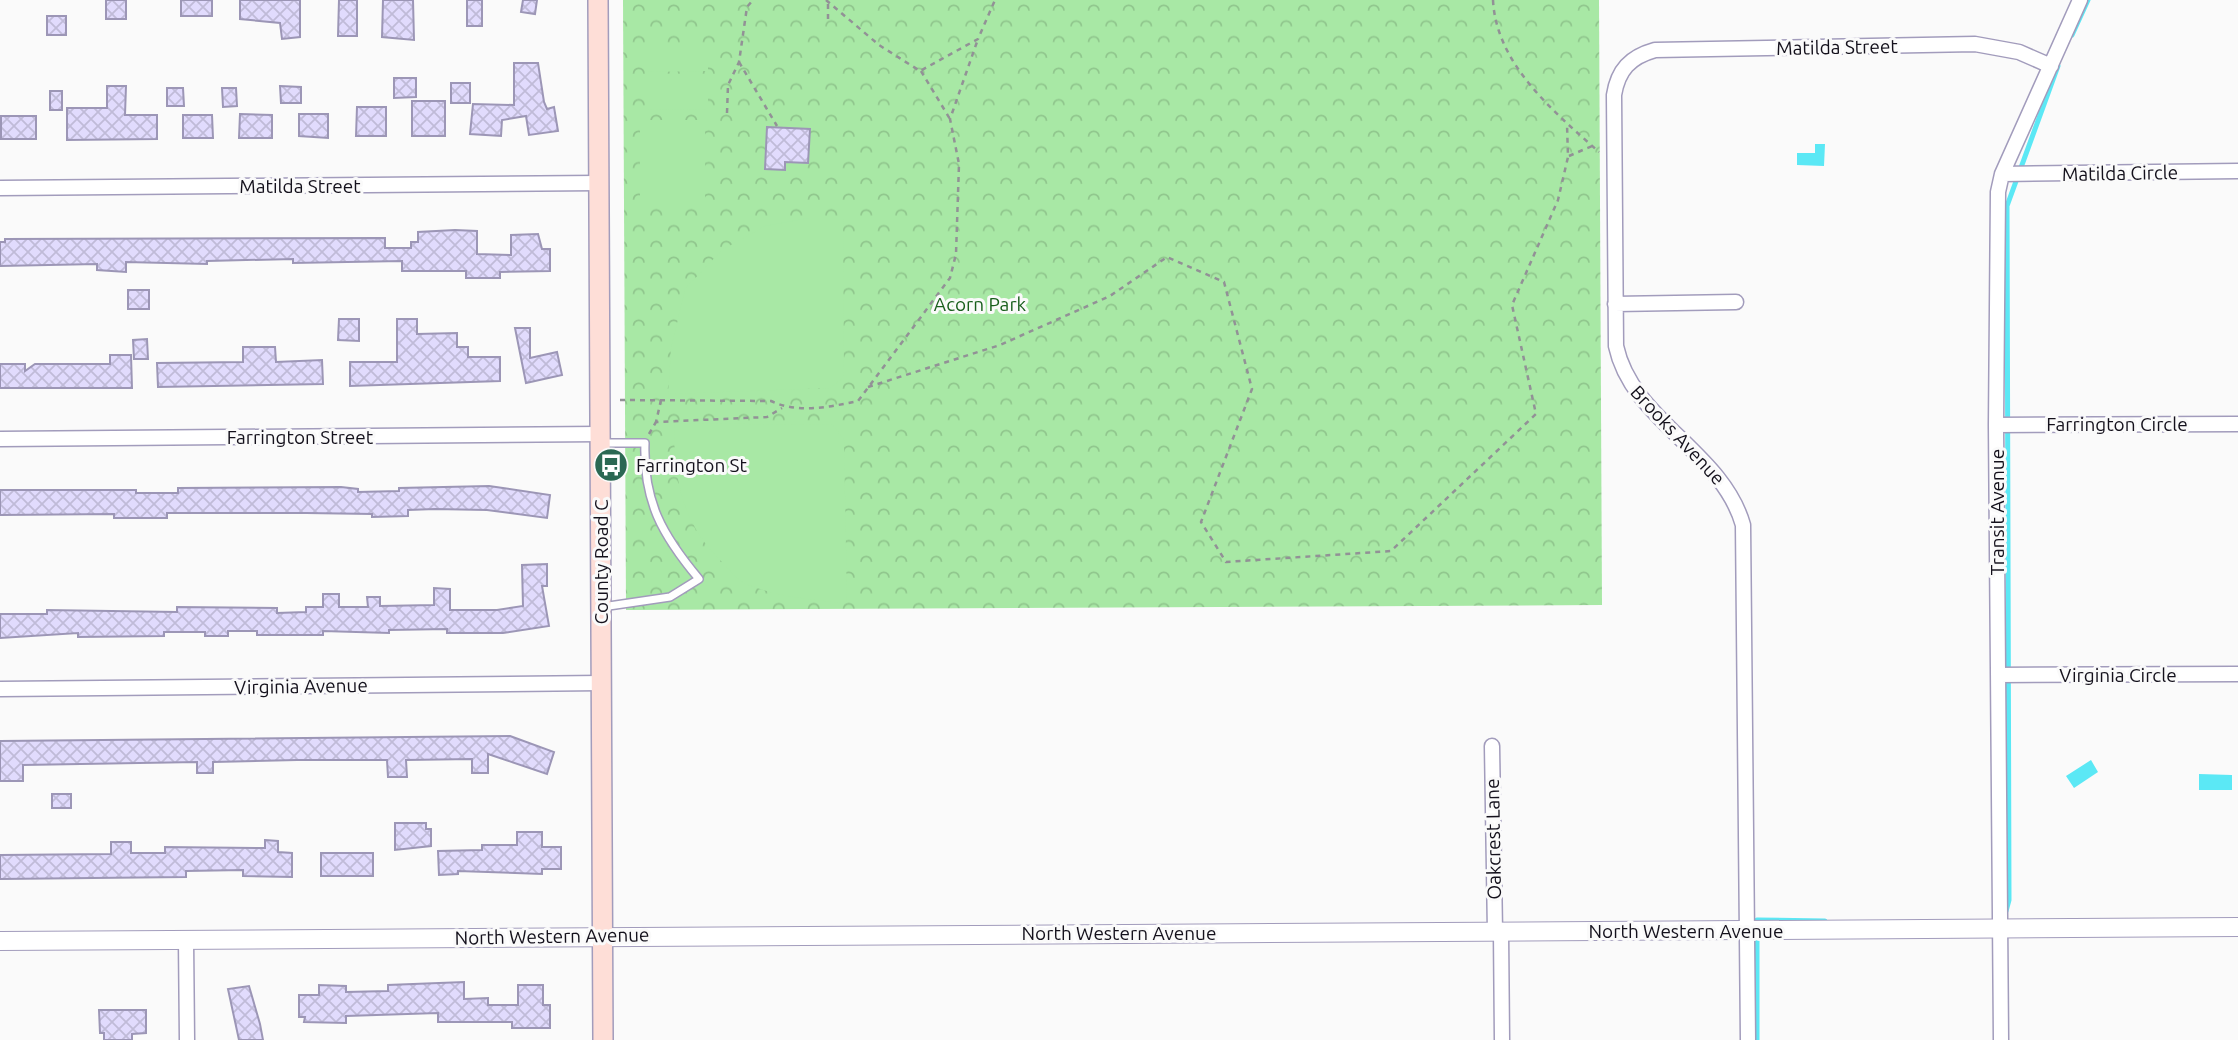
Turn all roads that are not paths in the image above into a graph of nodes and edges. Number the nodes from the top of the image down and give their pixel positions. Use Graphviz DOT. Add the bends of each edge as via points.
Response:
graph roads {
  1 [pos="598,0"];
  2 [pos="2080,0"];
  3 [pos="1625,66"];
  4 [pos="2050,66"];
  5 [pos="2238,171"];
  6 [pos="2002,174"];
  7 [pos="599,183"];
  8 [pos="0,188"];
  9 [pos="1736,302"];
  10 [pos="1615,303"];
  11 [pos="2238,424"];
  12 [pos="1997,425"];
  13 [pos="600,438"];
  14 [pos="0,439"];
  15 [pos="601,607"];
  16 [pos="2238,674"];
  17 [pos="1998,675"];
  18 [pos="602,683"];
  19 [pos="0,689"];
  20 [pos="1492,746"];
  21 [pos="2238,927"];
  22 [pos="2000,929"];
  23 [pos="1746,931"];
  24 [pos="1498,932"];
  25 [pos="603,936"];
  26 [pos="186,940"];
  27 [pos="0,942"];
  28 [pos="187,1040"];
  29 [pos="603,1040"];
  30 [pos="1502,1040"];
  31 [pos="1748,1040"];
  32 [pos="2001,1040"];
  1 -- 7 [label="main road, County Road C"];
  2 -- 4 [label="street, Transit Avenue"];
  3 -- 4 [label="street, Matilda Street" via="1654,50 1975,44 2020,52"];
  3 -- 10 [label="street, Brooks Avenue" via="1614,95"];
  4 -- 6 [label="street, Transit Avenue"];
  5 -- 6 [label="street, Matilda Circle"];
  6 -- 12 [label="street, Transit Avenue" via="1998,192"];
  7 -- 8 [label="street, Matilda Street"];
  7 -- 13 [label="main road, County Road C"];
  9 -- 10 [label="street"];
  10 -- 23 [label="street, Brooks Avenue" via="1616,346 1621,369 1633,390 1729,491 1743,525"];
  11 -- 12 [label="street, Farrington Circle"];
  12 -- 17 [label="street, Transit Avenue"];
  13 -- 14 [label="street, Farrington Street"];
  13 -- 15 [label="main road, County Road C"];
  13 -- 15 [label="lane" via="645,443 644,473 659,522 699,579 670,597"];
  15 -- 18 [label="main road, County Road C"];
  16 -- 17 [label="street, Virginia Circle"];
  17 -- 22 [label="street, Transit Avenue"];
  18 -- 19 [label="street, Virginia Avenue"];
  18 -- 25 [label="main road, County Road C"];
  20 -- 24 [label="street, Oakcrest Lane"];
  21 -- 22 [label="street, North Western Avenue"];
  22 -- 23 [label="street, North Western Avenue"];
  22 -- 32 [label="street, Transit Avenue"];
  23 -- 24 [label="street, North Western Avenue"];
  23 -- 31 [label="street, Brooks Avenue"];
  24 -- 25 [label="street, North Western Avenue"];
  24 -- 30 [label="street, Oakcrest Lane"];
  25 -- 26 [label="street, North Western Avenue"];
  25 -- 29 [label="main road, County Road C"];
  26 -- 27 [label="street, North Western Avenue"];
  26 -- 28 [label="street"];
}
